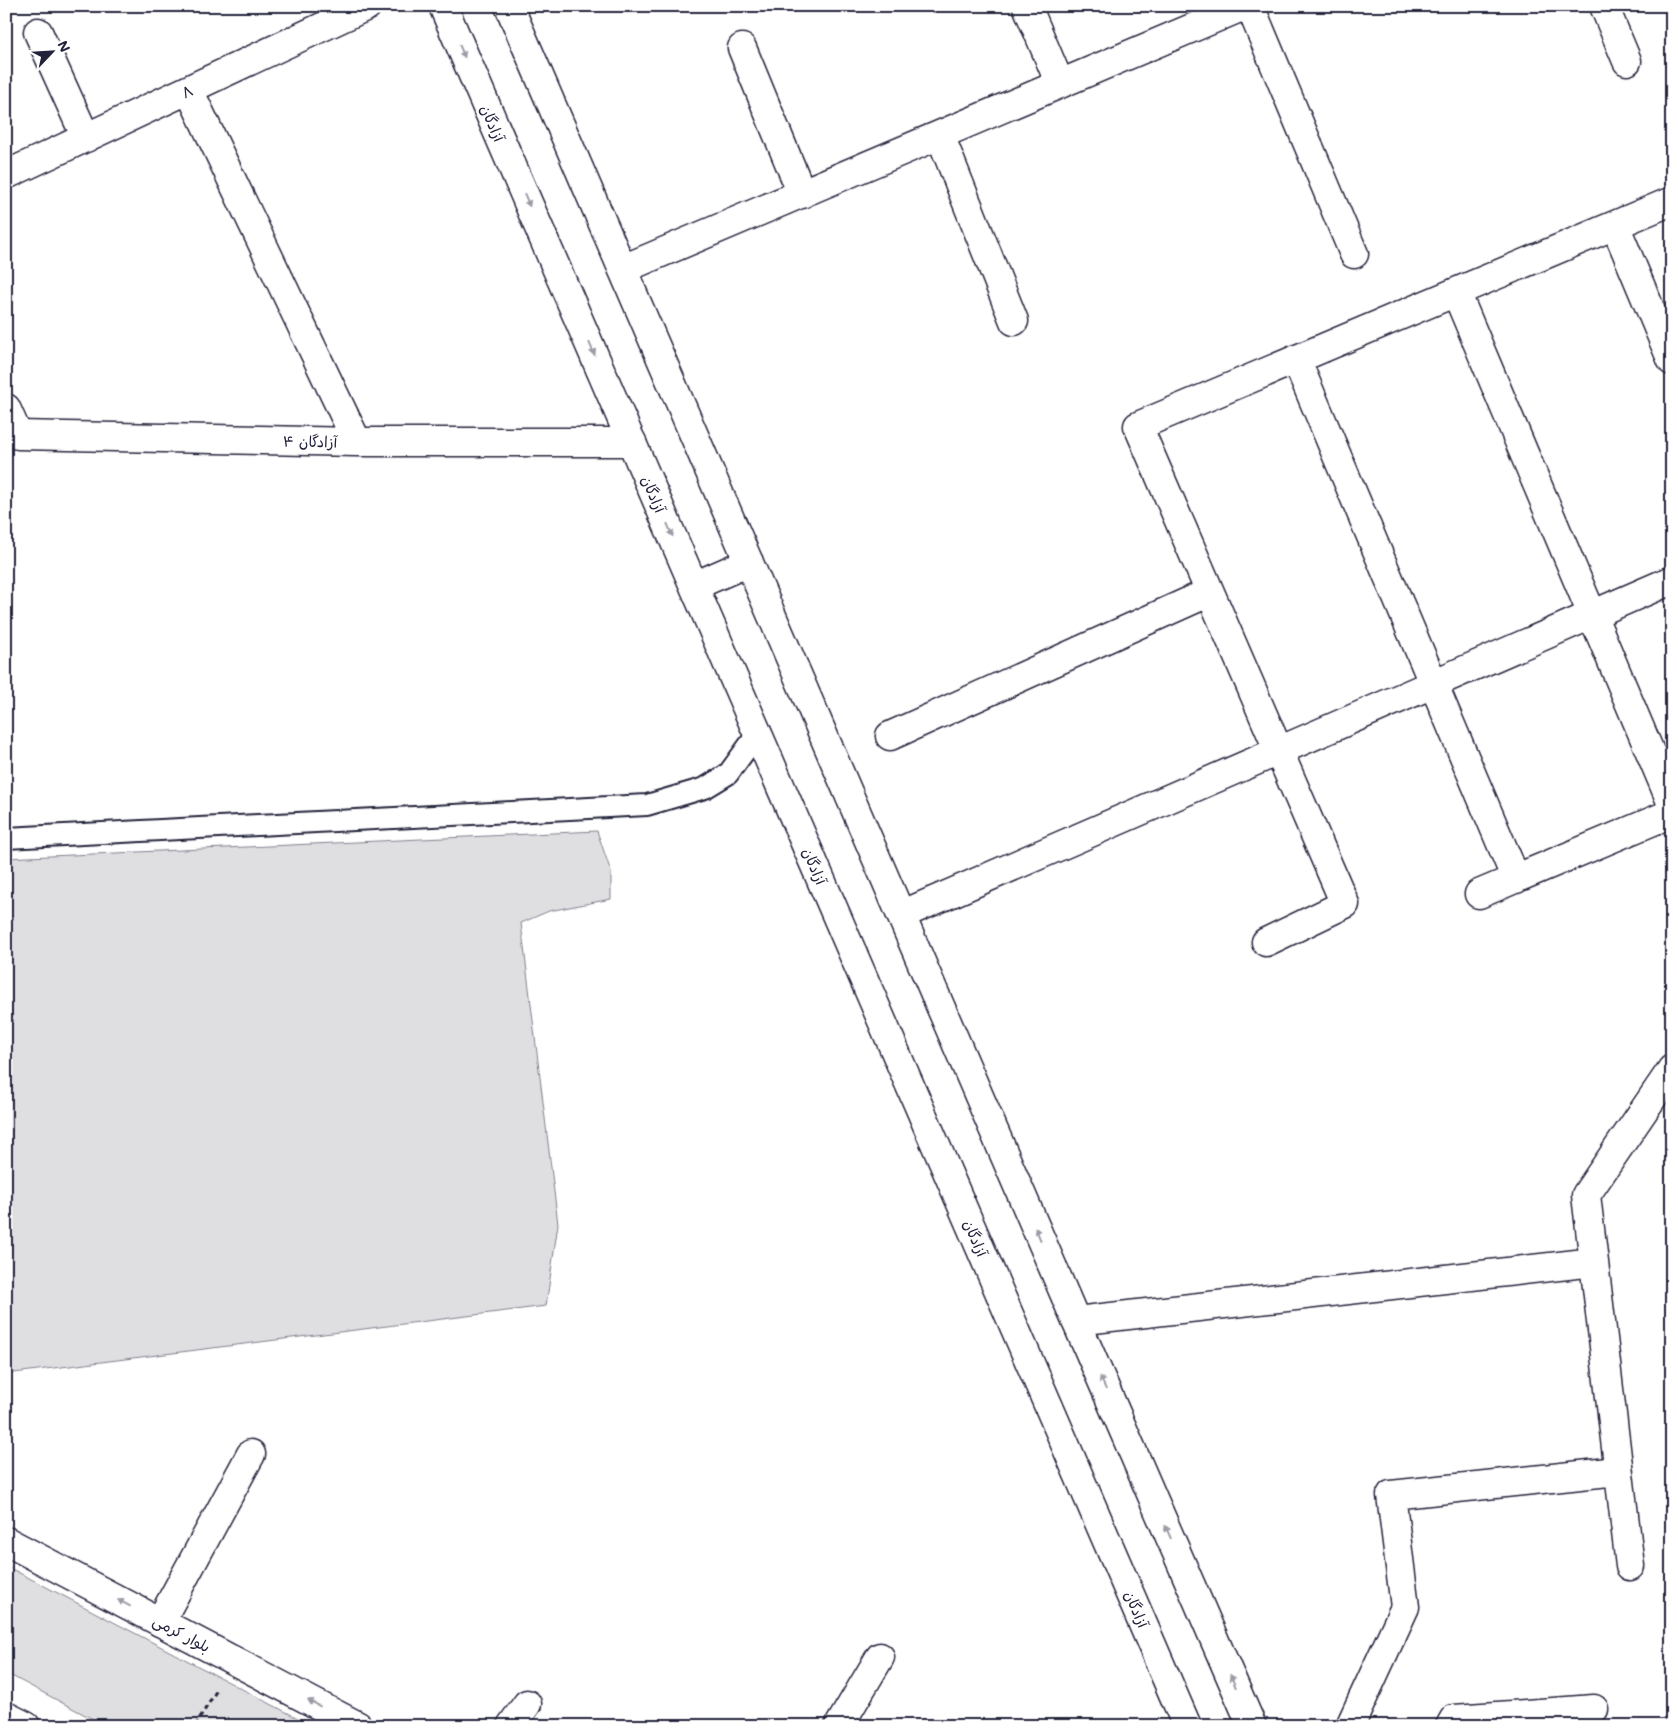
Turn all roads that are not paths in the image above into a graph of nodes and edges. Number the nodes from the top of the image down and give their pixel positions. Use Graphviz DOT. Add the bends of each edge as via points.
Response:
graph roads {
  1 [pos="367,6"];
  2 [pos="443,6"];
  3 [pos="509,6"];
  4 [pos="1027,6"];
  5 [pos="1244,6"];
  6 [pos="1250,6"];
  7 [pos="1604,6"];
  8 [pos="38,32"];
  9 [pos="742,48"];
  10 [pos="1627,61"];
  11 [pos="1060,84"];
  12 [pos="189,90"];
  13 [pos="940,135"];
  14 [pos="86,138"];
  15 [pos="6,175"];
  16 [pos="802,194"];
  17 [pos="1672,201"];
  18 [pos="1614,225"];
  19 [pos="1354,254"];
  20 [pos="623,270"];
  21 [pos="1456,292"];
  22 [pos="1014,321"];
  23 [pos="1296,359"];
  24 [pos="1672,361"];
  25 [pos="6,408"];
  26 [pos="357,442"];
  27 [pos="632,442"];
  28 [pos="749,562"];
  29 [pos="1672,580"];
  30 [pos="694,586"];
  31 [pos="1210,592"];
  32 [pos="1592,615"];
  33 [pos="1433,684"];
  34 [pos="758,733"];
  35 [pos="890,736"];
  36 [pos="1279,751"];
  37 [pos="1672,804"];
  38 [pos="1672,813"];
  39 [pos="6,838"];
  40 [pos="1516,879"];
  41 [pos="1479,894"];
  42 [pos="900,915"];
  43 [pos="1266,942"];
  44 [pos="1672,1069"];
  45 [pos="1594,1262"];
  46 [pos="1076,1321"];
  47 [pos="251,1454"];
  48 [pos="1618,1471"];
  49 [pos="6,1541"];
  50 [pos="1630,1566"];
  51 [pos="160,1622"];
  52 [pos="880,1657"];
  53 [pos="527,1704"];
  54 [pos="1594,1709"];
  55 [pos="6,1716"];
  56 [pos="26,1726"];
  57 [pos="358,1726"];
  58 [pos="511,1726"];
  59 [pos="839,1726"];
  60 [pos="1187,1726"];
  61 [pos="1252,1726"];
  62 [pos="1350,1726"];
  63 [pos="1450,1726"];
  1 -- 12 [label="street, ۸"];
  2 -- 27 [label="street, آزادگان, one-way"];
  3 -- 20 [label="street"];
  4 -- 11 [label="street"];
  5 -- 11 [label="street"];
  6 -- 19 [label="street"];
  7 -- 10 [label="street"];
  8 -- 14 [label="street"];
  9 -- 16 [label="street"];
  11 -- 13 [label="street"];
  12 -- 14 [label="street, ۸"];
  12 -- 26 [label="street"];
  13 -- 16 [label="street"];
  13 -- 22 [label="street"];
  14 -- 15 [label="street, ۸"];
  16 -- 20 [label="street"];
  17 -- 18 [label="street"];
  18 -- 21 [label="street"];
  18 -- 24 [label="street"];
  20 -- 28 [label="street"];
  21 -- 23 [label="street"];
  21 -- 32 [label="street"];
  23 -- 31 [label="street" via="1138,426"];
  23 -- 33 [label="street"];
  25 -- 26 [label="street, آزادگان ۴" via="18,435"];
  26 -- 27 [label="street, آزادگان ۴"];
  27 -- 30 [label="street, آزادگان, one-way"];
  28 -- 30 [label="street"];
  28 -- 42 [label="street"];
  29 -- 32 [label="street"];
  30 -- 34 [label="street, آزادگان"];
  31 -- 35 [label="street"];
  31 -- 36 [label="street"];
  32 -- 33 [label="street"];
  32 -- 37 [label="street"];
  33 -- 36 [label="street"];
  33 -- 40 [label="street"];
  34 -- 39 [label="lane" via="728,774 705,788 647,805"];
  34 -- 60 [label="street, آزادگان"];
  36 -- 42 [label="street"];
  36 -- 43 [label="street" via="1345,904"];
  38 -- 40 [label="street"];
  40 -- 41 [label="street"];
  46 -- 42 [label="street, one-way"];
  44 -- 45 [label="street" via="1586,1195"];
  45 -- 46 [label="street"];
  45 -- 48 [label="street"];
  61 -- 46 [label="street, one-way"];
  47 -- 51 [label="street"];
  48 -- 50 [label="street"];
  48 -- 62 [label="street" via="1391,1495 1405,1607"];
  51 -- 49 [label="street, بلوار کرمی, one-way"];
  57 -- 51 [label="street, بلوار کرمی, one-way"];
  52 -- 59 [label="street"];
  53 -- 58 [label="street"];
  54 -- 63 [label="street" via="1454,1719"];
  55 -- 56 [label="street"];
}
